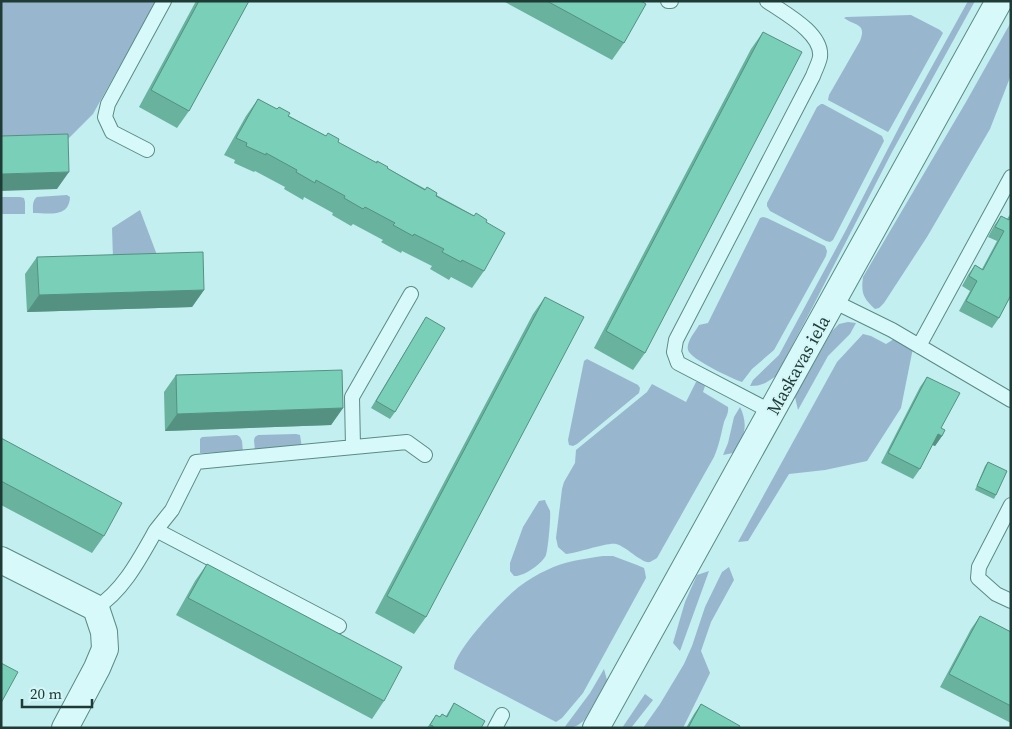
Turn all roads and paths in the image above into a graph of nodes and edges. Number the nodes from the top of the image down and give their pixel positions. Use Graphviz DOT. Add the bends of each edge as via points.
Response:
graph roads {
  1 [pos="164,1"];
  2 [pos="767,1"];
  3 [pos="999,1"];
  4 [pos="146,150"];
  5 [pos="1011,177"];
  6 [pos="411,294"];
  7 [pos="833,301"];
  8 [pos="919,346"];
  9 [pos="1011,400"];
  10 [pos="772,412"];
  11 [pos="353,447"];
  12 [pos="425,455"];
  13 [pos="1011,505"];
  14 [pos="156,530"];
  15 [pos="1,560"];
  16 [pos="1011,601"];
  17 [pos="96,608"];
  18 [pos="339,626"];
  19 [pos="502,715"];
  20 [pos="65,728"];
  21 [pos="495,728"];
  22 [pos="596,728"];
  1 -- 4 [label="lane" via="108,104 105,117 112,132"];
  2 -- 10 [label="lane" via="810,31 817,40 820,56 813,76 676,340 674,352 678,363"];
  3 -- 7 [label="street, Maskavas iela"];
  5 -- 8 [label="lane"];
  6 -- 11 [label="lane" via="352,397"];
  7 -- 8 [label="lane"];
  7 -- 10 [label="street, Maskavas iela"];
  8 -- 9 [label="lane"];
  10 -- 22 [label="street, Maskavas iela"];
  11 -- 12 [label="lane" via="406,442"];
  11 -- 14 [label="lane" via="196,462 172,510"];
  13 -- 16 [label="lane" via="979,567 978,578 996,594"];
  14 -- 17 [label="lane" via="120,588"];
  14 -- 18 [label="lane"];
  15 -- 17 [label="street"];
  17 -- 20 [label="street" via="104,632 105,649"];
  19 -- 21 [label="lane"];
}
